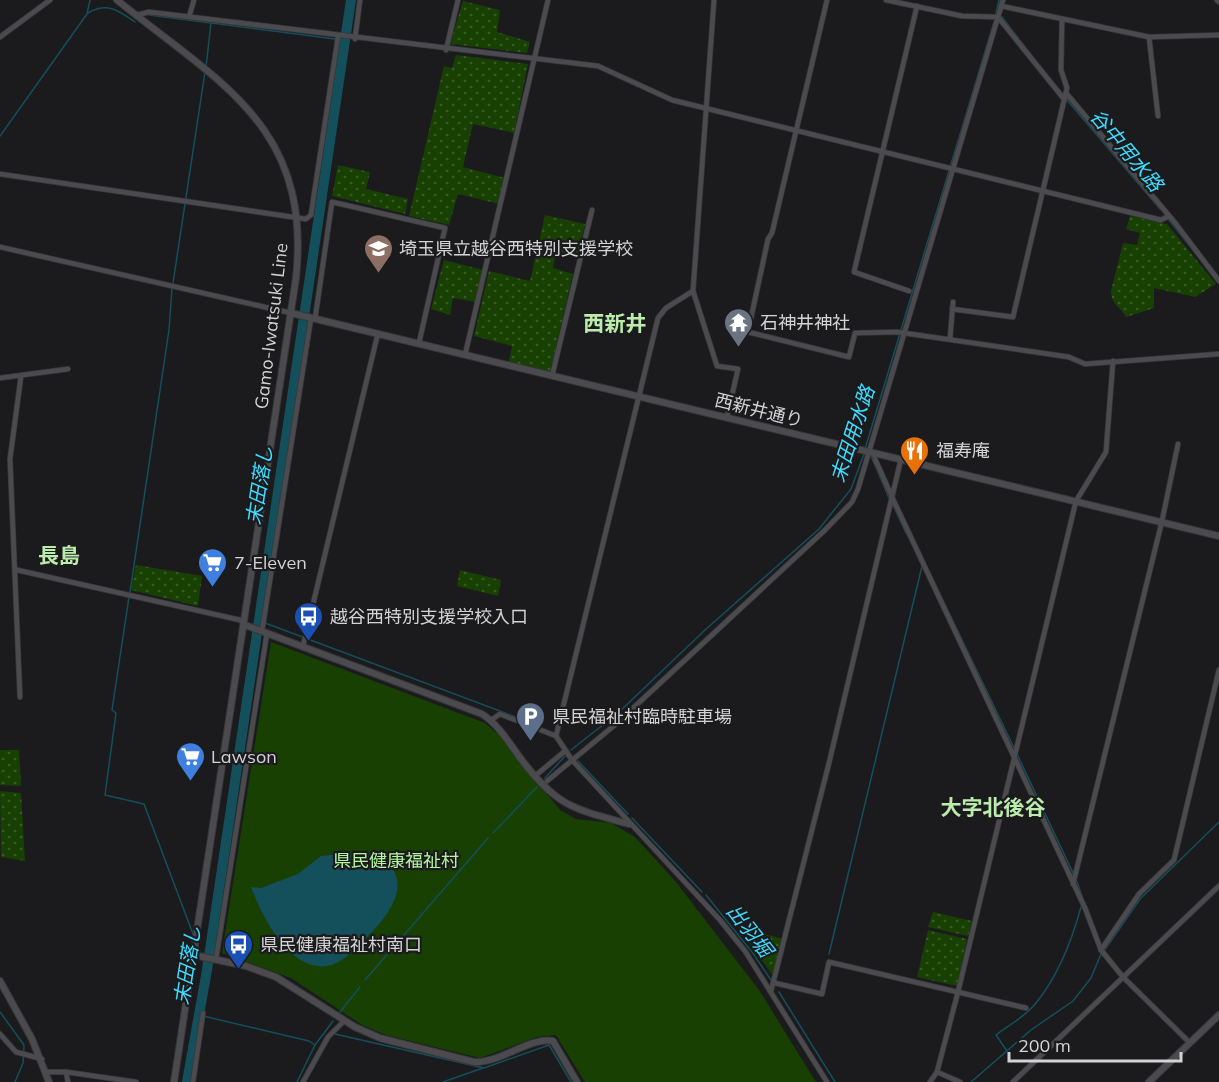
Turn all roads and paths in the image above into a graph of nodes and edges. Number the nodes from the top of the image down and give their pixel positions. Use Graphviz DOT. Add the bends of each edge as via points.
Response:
graph roads {
  1 [pos="50,0"];
  2 [pos="117,0"];
  3 [pos="194,0"];
  4 [pos="360,0"];
  5 [pos="458,0"];
  6 [pos="548,0"];
  7 [pos="714,0"];
  8 [pos="827,0"];
  9 [pos="886,0"];
  10 [pos="1003,0"];
  11 [pos="917,6"];
  12 [pos="1001,6"];
  13 [pos="137,15"];
  14 [pos="189,17"];
  15 [pos="998,17"];
  16 [pos="1062,20"];
  17 [pos="1219,35"];
  18 [pos="0,37"];
  19 [pos="338,37"];
  20 [pos="1149,37"];
  21 [pos="355,39"];
  22 [pos="446,50"];
  23 [pos="533,60"];
  24 [pos="1065,96"];
  25 [pos="706,108"];
  26 [pos="1158,116"];
  27 [pos="797,130"];
  28 [pos="883,151"];
  29 [pos="954,170"];
  30 [pos="0,174"];
  31 [pos="1041,190"];
  32 [pos="592,210"];
  33 [pos="1169,216"];
  34 [pos="297,219"];
  35 [pos="0,247"];
  36 [pos="1219,281"];
  37 [pos="693,291"];
  38 [pos="909,291"];
  39 [pos="953,302"];
  40 [pos="952,309"];
  41 [pos="291,314"];
  42 [pos="313,318"];
  43 [pos="378,333"];
  44 [pos="906,333"];
  45 [pos="950,339"];
  46 [pos="419,343"];
  47 [pos="1219,354"];
  48 [pos="465,355"];
  49 [pos="1113,361"];
  50 [pos="68,369"];
  51 [pos="21,376"];
  52 [pos="552,376"];
  53 [pos="0,378"];
  54 [pos="639,397"];
  55 [pos="727,417"];
  56 [pos="1178,444"];
  57 [pos="872,452"];
  58 [pos="901,459"];
  59 [pos="892,497"];
  60 [pos="1076,501"];
  61 [pos="1162,521"];
  62 [pos="1219,536"];
  63 [pos="16,570"];
  64 [pos="245,625"];
  65 [pos="265,632"];
  66 [pos="303,646"];
  67 [pos="1219,670"];
  68 [pos="20,698"];
  69 [pos="491,720"];
  70 [pos="556,736"];
  71 [pos="565,751"];
  72 [pos="1014,756"];
  73 [pos="572,760"];
  74 [pos="535,776"];
  75 [pos="547,781"];
  76 [pos="629,824"];
  77 [pos="1073,884"];
  78 [pos="1219,886"];
  79 [pos="1101,950"];
  80 [pos="194,955"];
  81 [pos="216,959"];
  82 [pos="1123,977"];
  83 [pos="0,981"];
  84 [pos="775,983"];
  85 [pos="771,991"];
  86 [pos="958,992"];
  87 [pos="1026,1008"];
  88 [pos="203,1013"];
  89 [pos="1219,1015"];
  90 [pos="344,1021"];
  91 [pos="0,1034"];
  92 [pos="1190,1043"];
  93 [pos="42,1059"];
  94 [pos="47,1072"];
  95 [pos="66,1072"];
  96 [pos="937,1072"];
  97 [pos="49,1082"];
  98 [pos="68,1082"];
  99 [pos="136,1082"];
  100 [pos="174,1082"];
  101 [pos="193,1082"];
  102 [pos="303,1082"];
  103 [pos="577,1082"];
  104 [pos="827,1082"];
  105 [pos="930,1082"];
  106 [pos="960,1082"];
  107 [pos="1013,1082"];
  108 [pos="1149,1082"];
  1 -- 18 [label="street"];
  2 -- 13 [label="street, Gamo-Iwatsuki Line"];
  3 -- 14 [label="street"];
  4 -- 21 [label="street"];
  5 -- 22 [label="street"];
  6 -- 23 [label="street"];
  7 -- 25 [label="street"];
  8 -- 27 [label="street"];
  9 -- 11 [label="street"];
  10 -- 12 [label="street"];
  11 -- 15 [label="street" via="962,16"];
  11 -- 28 [label="street"];
  12 -- 15 [label="street"];
  12 -- 16 [label="street"];
  13 -- 14 [label="street" via="149,12"];
  13 -- 34 [label="street, Gamo-Iwatsuki Line" via="208,69 252,113 277,152"];
  14 -- 19 [label="street"];
  15 -- 24 [label="street"];
  15 -- 29 [label="street"];
  16 -- 20 [label="street"];
  16 -- 24 [label="street"];
  17 -- 20 [label="street"];
  19 -- 21 [label="street"];
  19 -- 34 [label="street" via="311,214 306,219"];
  20 -- 26 [label="street"];
  21 -- 22 [label="street"];
  22 -- 23 [label="street"];
  23 -- 25 [label="street" via="598,66 672,100"];
  23 -- 48 [label="street"];
  24 -- 31 [label="street"];
  24 -- 33 [label="street"];
  25 -- 27 [label="street"];
  25 -- 37 [label="street"];
  27 -- 28 [label="street"];
  27 -- 44 [label="street" via="748,332 849,357 855,333"];
  28 -- 29 [label="street"];
  28 -- 38 [label="street" via="854,272"];
  29 -- 31 [label="street"];
  29 -- 44 [label="street"];
  30 -- 34 [label="street"];
  31 -- 33 [label="street" via="1161,220"];
  31 -- 40 [label="street" via="1012,316"];
  32 -- 52 [label="street"];
  33 -- 36 [label="street"];
  34 -- 41 [label="street, Gamo-Iwatsuki Line" via="298,253"];
  35 -- 41 [label="street"];
  37 -- 54 [label="street" via="666,308 658,318"];
  37 -- 55 [label="street" via="717,366 738,369"];
  39 -- 40 [label="street"];
  40 -- 45 [label="street"];
  41 -- 42 [label="street, 西新井通り"];
  41 -- 64 [label="street, Gamo-Iwatsuki Line"];
  42 -- 43 [label="street, 西新井通り"];
  42 -- 46 [label="street" via="332,202 445,228"];
  42 -- 65 [label="street"];
  43 -- 46 [label="street, 西新井通り"];
  43 -- 66 [label="street"];
  44 -- 45 [label="street"];
  44 -- 57 [label="street"];
  45 -- 49 [label="street" via="1069,357 1084,364"];
  46 -- 48 [label="street, 西新井通り"];
  47 -- 49 [label="street"];
  48 -- 52 [label="street, 西新井通り"];
  49 -- 60 [label="street" via="1106,452"];
  50 -- 51 [label="street"];
  51 -- 53 [label="street"];
  51 -- 63 [label="street" via="10,459"];
  52 -- 54 [label="street, 西新井通り"];
  54 -- 55 [label="street, 西新井通り"];
  54 -- 70 [label="street"];
  55 -- 57 [label="street, 西新井通り"];
  56 -- 61 [label="street"];
  57 -- 58 [label="street, 西新井通り"];
  57 -- 59 [label="street"];
  57 -- 73 [label="street" via="852,502 825,530"];
  58 -- 59 [label="street"];
  58 -- 60 [label="street, 西新井通り"];
  59 -- 72 [label="street"];
  59 -- 84 [label="street"];
  60 -- 61 [label="street, 西新井通り"];
  60 -- 72 [label="street"];
  61 -- 62 [label="street, 西新井通り"];
  61 -- 77 [label="street"];
  63 -- 64 [label="street" via="240,620"];
  63 -- 68 [label="street"];
  64 -- 65 [label="street"];
  64 -- 80 [label="street, Gamo-Iwatsuki Line"];
  65 -- 66 [label="street"];
  65 -- 81 [label="street"];
  66 -- 69 [label="street"];
  67 -- 79 [label="street" via="1174,860 1139,894"];
  69 -- 70 [label="street" via="500,714"];
  69 -- 74 [label="street"];
  70 -- 71 [label="street"];
  71 -- 73 [label="street"];
  71 -- 74 [label="street"];
  72 -- 77 [label="street"];
  72 -- 86 [label="street"];
  73 -- 75 [label="street"];
  73 -- 76 [label="street"];
  74 -- 76 [label="street" via="567,806"];
  76 -- 85 [label="street" via="720,920"];
  77 -- 79 [label="street"];
  78 -- 82 [label="street"];
  79 -- 82 [label="street"];
  80 -- 81 [label="street"];
  80 -- 100 [label="street, Gamo-Iwatsuki Line"];
  81 -- 90 [label="street" via="276,977"];
  82 -- 92 [label="street"];
  82 -- 107 [label="street"];
  83 -- 93 [label="street"];
  84 -- 85 [label="street"];
  84 -- 86 [label="street" via="822,994 829,962"];
  85 -- 104 [label="street"];
  86 -- 87 [label="street"];
  86 -- 96 [label="street"];
  88 -- 101 [label="street"];
  89 -- 92 [label="street"];
  90 -- 102 [label="street" via="322,1046"];
  90 -- 103 [label="street" via="380,1038 474,1062 488,1062 543,1041 553,1041"];
  91 -- 93 [label="street" via="16,1052"];
  92 -- 108 [label="street"];
  93 -- 94 [label="street"];
  94 -- 95 [label="street"];
  94 -- 97 [label="street"];
  95 -- 98 [label="street"];
  95 -- 99 [label="street"];
  96 -- 105 [label="street"];
  96 -- 106 [label="street"];
}
